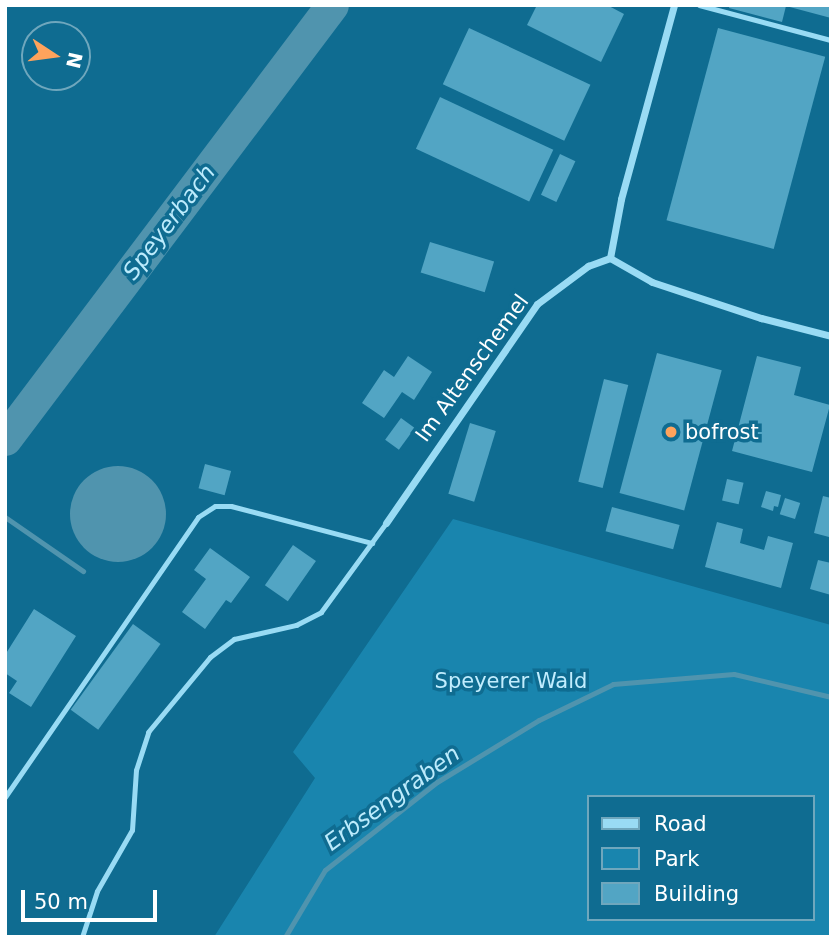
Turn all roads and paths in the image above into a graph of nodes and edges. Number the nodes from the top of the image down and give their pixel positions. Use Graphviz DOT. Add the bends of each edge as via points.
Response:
graph roads {
  1 [pos="674,5"];
  2 [pos="699,5"];
  3 [pos="831,40"];
  4 [pos="610,258"];
  5 [pos="831,337"];
  6 [pos="386,523"];
  7 [pos="372,543"];
  8 [pos="5,797"];
  9 [pos="82,937"];
  1 -- 4 [label="street" via="621,199"];
  2 -- 3 [label="lane"];
  4 -- 5 [label="street" via="652,282"];
  4 -- 6 [label="street, Im Altenschemel" via="588,266 537,304"];
  6 -- 7 [label="lane"];
  7 -- 8 [label="lane" via="230,506 215,506 198,517"];
  7 -- 9 [label="lane" via="321,612 296,625 234,639 210,657 148,733 136,770 132,830 97,891"];
}
